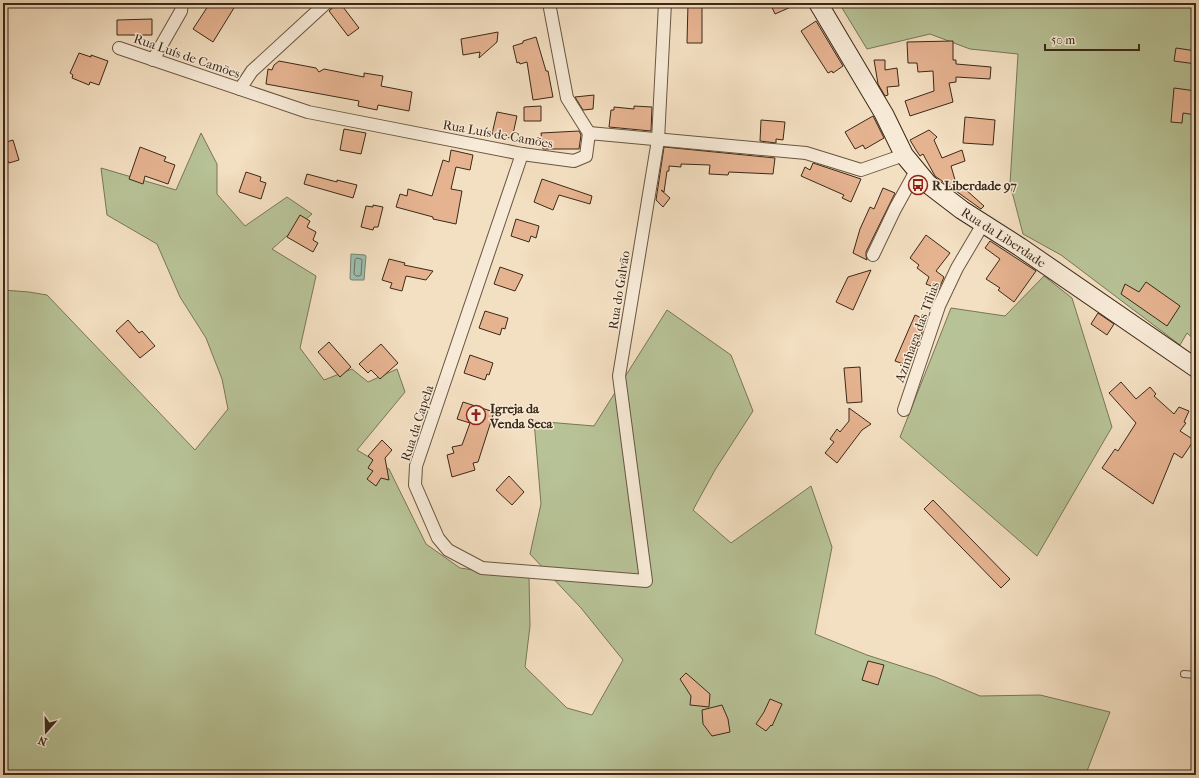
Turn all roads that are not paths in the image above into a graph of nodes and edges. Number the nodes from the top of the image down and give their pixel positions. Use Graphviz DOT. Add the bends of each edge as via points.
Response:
graph roads {
  1 [pos="182,3"];
  2 [pos="326,3"];
  3 [pos="549,3"];
  4 [pos="665,3"];
  5 [pos="818,3"];
  6 [pos="119,48"];
  7 [pos="153,60"];
  8 [pos="240,89"];
  9 [pos="589,133"];
  10 [pos="658,140"];
  11 [pos="522,154"];
  12 [pos="904,155"];
  13 [pos="916,171"];
  14 [pos="983,224"];
  15 [pos="873,255"];
  16 [pos="1196,368"];
  17 [pos="904,410"];
  18 [pos="646,581"];
  19 [pos="1184,674"];
  20 [pos="1196,675"];
  1 -- 7 [label="street" via="181,11"];
  2 -- 8 [label="street" via="252,71"];
  3 -- 9 [label="street" via="567,98"];
  4 -- 10 [label="street, Rua do Galvão"];
  5 -- 12 [label="street, Rua da Liberdade" via="884,114"];
  6 -- 7 [label="street, Rua Luís de Camões"];
  7 -- 8 [label="street, Rua Luís de Camões"];
  8 -- 11 [label="street, Rua Luís de Camões" via="308,112"];
  9 -- 10 [label="street"];
  9 -- 11 [label="street, Rua Luís de Camões" via="586,156 574,161"];
  10 -- 12 [label="street" via="806,153 861,170"];
  10 -- 18 [label="street, Rua do Galvão" via="619,376"];
  11 -- 18 [label="street, Rua da Capela" via="416,466 415,485 438,538 448,550 482,568"];
  12 -- 13 [label="street, Rua da Liberdade"];
  13 -- 14 [label="street, Rua da Liberdade" via="928,184"];
  13 -- 15 [label="street"];
  14 -- 16 [label="street, Rua da Liberdade"];
  14 -- 17 [label="street, Azinhaga das Tílias" via="957,268 939,306"];
  19 -- 20 [label="lane"];
}
